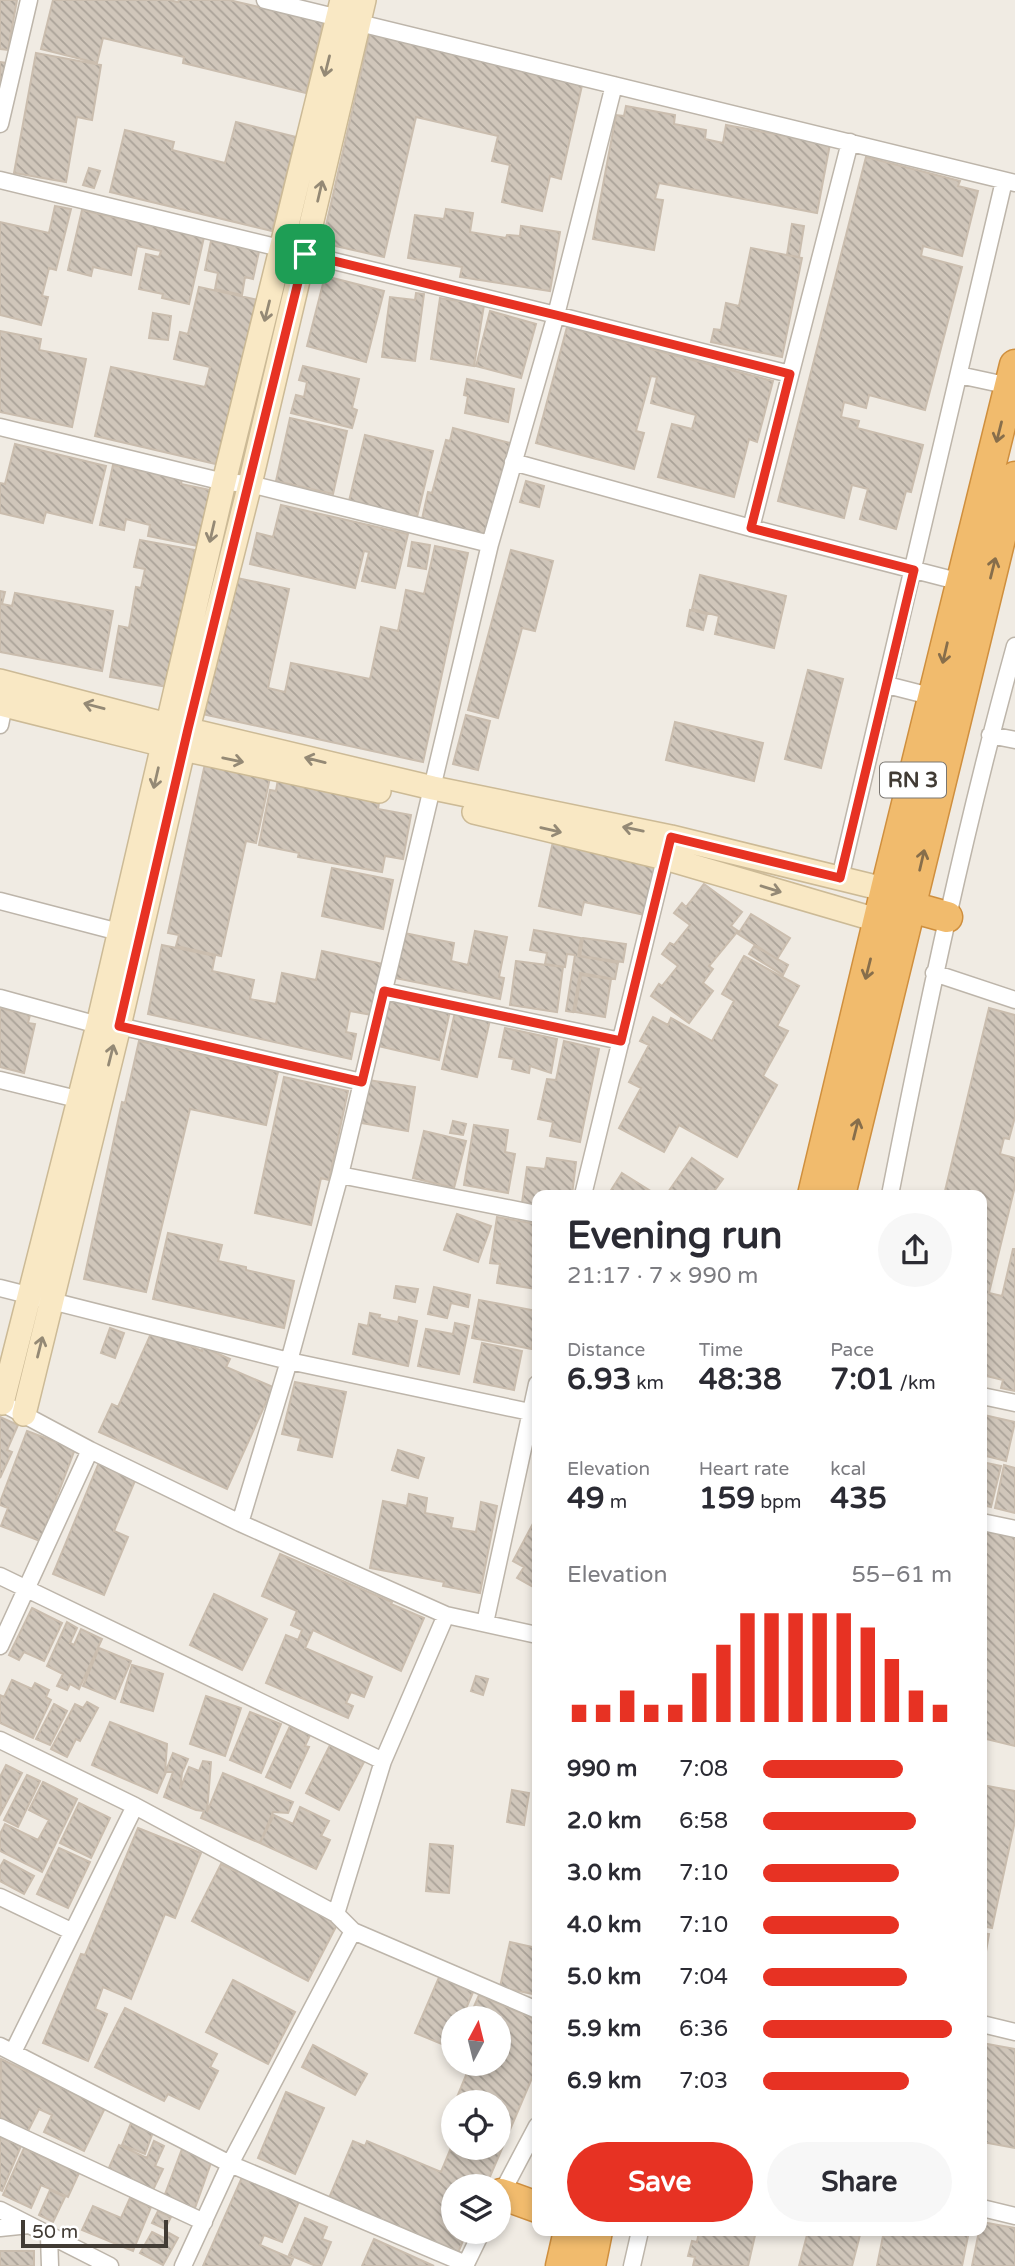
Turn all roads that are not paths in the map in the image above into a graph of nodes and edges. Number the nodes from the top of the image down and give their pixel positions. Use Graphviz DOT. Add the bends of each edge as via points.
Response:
graph roads {
  1 [pos="29,0"];
  2 [pos="265,0"];
  3 [pos="364,0"];
  4 [pos="346,13"];
  5 [pos="614,85"];
  6 [pos="0,124"];
  7 [pos="850,142"];
  8 [pos="0,180"];
  9 [pos="1010,182"];
  10 [pos="294,251"];
  11 [pos="556,315"];
  12 [pos="790,374"];
  13 [pos="959,375"];
  14 [pos="1012,376"];
  15 [pos="0,427"];
  16 [pos="513,462"];
  17 [pos="1015,477"];
  18 [pos="224,482"];
  19 [pos="250,484"];
  20 [pos="751,528"];
  21 [pos="490,544"];
  22 [pos="914,570"];
  23 [pos="961,582"];
  24 [pos="1015,646"];
  25 [pos="887,685"];
  26 [pos="934,697"];
  27 [pos="3,700"];
  28 [pos="990,735"];
  29 [pos="176,737"];
  30 [pos="1015,740"];
  31 [pos="431,795"];
  32 [pos="668,848"];
  33 [pos="840,878"];
  34 [pos="0,901"];
  35 [pos="899,908"];
  36 [pos="947,917"];
  37 [pos="119,932"];
  38 [pos="934,973"];
  39 [pos="384,991"];
  40 [pos="0,998"];
  41 [pos="1015,1000"];
  42 [pos="108,1025"];
  43 [pos="621,1041"];
  44 [pos="0,1080"];
  45 [pos="362,1082"];
  46 [pos="89,1102"];
  47 [pos="340,1175"];
  48 [pos="584,1190"];
  49 [pos="814,1190"];
  50 [pos="841,1190"];
  51 [pos="891,1190"];
  52 [pos="532,1213"];
  53 [pos="0,1288"];
  54 [pos="40,1299"];
  55 [pos="289,1361"];
  56 [pos="987,1397"];
  57 [pos="1,1402"];
  58 [pos="1015,1403"];
  59 [pos="532,1404"];
  60 [pos="530,1412"];
  61 [pos="24,1414"];
  62 [pos="90,1450"];
  63 [pos="240,1523"];
  64 [pos="987,1523"];
  65 [pos="1015,1529"];
  66 [pos="0,1576"];
  67 [pos="26,1589"];
  68 [pos="446,1615"];
  69 [pos="485,1623"];
  70 [pos="532,1634"];
  71 [pos="0,1646"];
  72 [pos="0,1740"];
  73 [pos="383,1761"];
  74 [pos="135,1807"];
  75 [pos="0,1897"];
  76 [pos="336,1914"];
  77 [pos="71,1931"];
  78 [pos="353,1931"];
  79 [pos="532,2008"];
  80 [pos="987,2025"];
  81 [pos="1015,2032"];
  82 [pos="6,2049"];
  83 [pos="0,2127"];
  84 [pos="532,2135"];
  85 [pos="230,2164"];
  86 [pos="511,2175"];
  87 [pos="511,2199"];
  88 [pos="532,2206"];
  89 [pos="987,2209"];
  90 [pos="0,2210"];
  91 [pos="1015,2216"];
  92 [pos="204,2222"];
  93 [pos="29,2225"];
  94 [pos="0,2228"];
  95 [pos="49,2236"];
  96 [pos="568,2236"];
  97 [pos="596,2236"];
  98 [pos="639,2236"];
  99 [pos="476,2244"];
  100 [pos="465,2265"];
  101 [pos="50,2266"];
  102 [pos="110,2266"];
  103 [pos="183,2266"];
  104 [pos="561,2266"];
  105 [pos="590,2266"];
  106 [pos="632,2266"];
  1 -- 6 [label="street"];
  2 -- 4 [label="street"];
  3 -- 4 [label="street"];
  4 -- 5 [label="street"];
  4 -- 10 [label="street"];
  5 -- 7 [label="street"];
  5 -- 11 [label="street"];
  7 -- 9 [label="street"];
  7 -- 12 [label="street"];
  8 -- 10 [label="street"];
  9 -- 13 [label="street"];
  10 -- 11 [label="street"];
  10 -- 18 [label="street, one-way"];
  10 -- 19 [label="street"];
  11 -- 12 [label="street"];
  11 -- 16 [label="street"];
  12 -- 20 [label="street"];
  13 -- 14 [label="street"];
  13 -- 22 [label="street"];
  14 -- 23 [label="highway, RN 3, one-way"];
  15 -- 18 [label="street"];
  16 -- 20 [label="street"];
  16 -- 21 [label="street"];
  35 -- 17 [label="highway, RN 3, one-way"];
  18 -- 19 [label="street"];
  18 -- 29 [label="street, one-way"];
  19 -- 21 [label="street"];
  19 -- 29 [label="street"];
  20 -- 22 [label="street"];
  21 -- 31 [label="street"];
  22 -- 23 [label="street"];
  22 -- 25 [label="street"];
  23 -- 26 [label="highway, RN 3, one-way"];
  24 -- 28 [label="street"];
  25 -- 26 [label="street"];
  25 -- 33 [label="street"];
  26 -- 35 [label="highway, RN 3"];
  27 -- 29 [label="street"];
  28 -- 30 [label="street"];
  28 -- 36 [label="street"];
  29 -- 31 [label="street"];
  29 -- 37 [label="street, one-way"];
  29 -- 42 [label="street"];
  31 -- 32 [label="street"];
  31 -- 39 [label="street"];
  32 -- 33 [label="street"];
  32 -- 35 [label="street, one-way"];
  32 -- 43 [label="street"];
  33 -- 35 [label="street"];
  34 -- 37 [label="street"];
  35 -- 36 [label="highway"];
  35 -- 49 [label="highway, RN 3, one-way"];
  50 -- 35 [label="highway, RN 3, one-way"];
  36 -- 38 [label="street"];
  37 -- 42 [label="street"];
  38 -- 41 [label="street"];
  38 -- 51 [label="street"];
  39 -- 43 [label="street"];
  39 -- 45 [label="street"];
  40 -- 42 [label="street"];
  42 -- 45 [label="street"];
  42 -- 46 [label="street"];
  43 -- 48 [label="street"];
  44 -- 46 [label="street"];
  45 -- 47 [label="street"];
  46 -- 54 [label="street"];
  47 -- 52 [label="street"];
  47 -- 55 [label="street"];
  53 -- 54 [label="street"];
  54 -- 55 [label="street"];
  54 -- 57 [label="street"];
  61 -- 54 [label="street, one-way"];
  55 -- 60 [label="street"];
  55 -- 63 [label="street"];
  56 -- 58 [label="street"];
  57 -- 61 [label="street"];
  59 -- 60 [label="street"];
  60 -- 69 [label="street"];
  61 -- 62 [label="street"];
  62 -- 63 [label="street"];
  62 -- 67 [label="street"];
  63 -- 68 [label="street"];
  64 -- 65 [label="street"];
  66 -- 67 [label="street"];
  67 -- 71 [label="street"];
  67 -- 73 [label="street"];
  68 -- 69 [label="street"];
  68 -- 73 [label="street"];
  69 -- 70 [label="street"];
  72 -- 74 [label="street"];
  73 -- 76 [label="street"];
  74 -- 76 [label="street"];
  74 -- 77 [label="street"];
  75 -- 77 [label="street"];
  76 -- 78 [label="street"];
  77 -- 82 [label="street"];
  78 -- 79 [label="street"];
  78 -- 85 [label="street"];
  80 -- 81 [label="street"];
  82 -- 85 [label="street"];
  83 -- 92 [label="street"];
  84 -- 86 [label="street"];
  85 -- 92 [label="street"];
  85 -- 100 [label="street"];
  87 -- 88 [label="highway"];
  89 -- 91 [label="street"];
  90 -- 93 [label="street"];
  92 -- 103 [label="street"];
  93 -- 94 [label="street"];
  93 -- 95 [label="street"];
  95 -- 101 [label="street"];
  95 -- 102 [label="street"];
  96 -- 104 [label="highway"];
  97 -- 105 [label="highway"];
  98 -- 106 [label="street"];
  99 -- 100 [label="street"];
}
